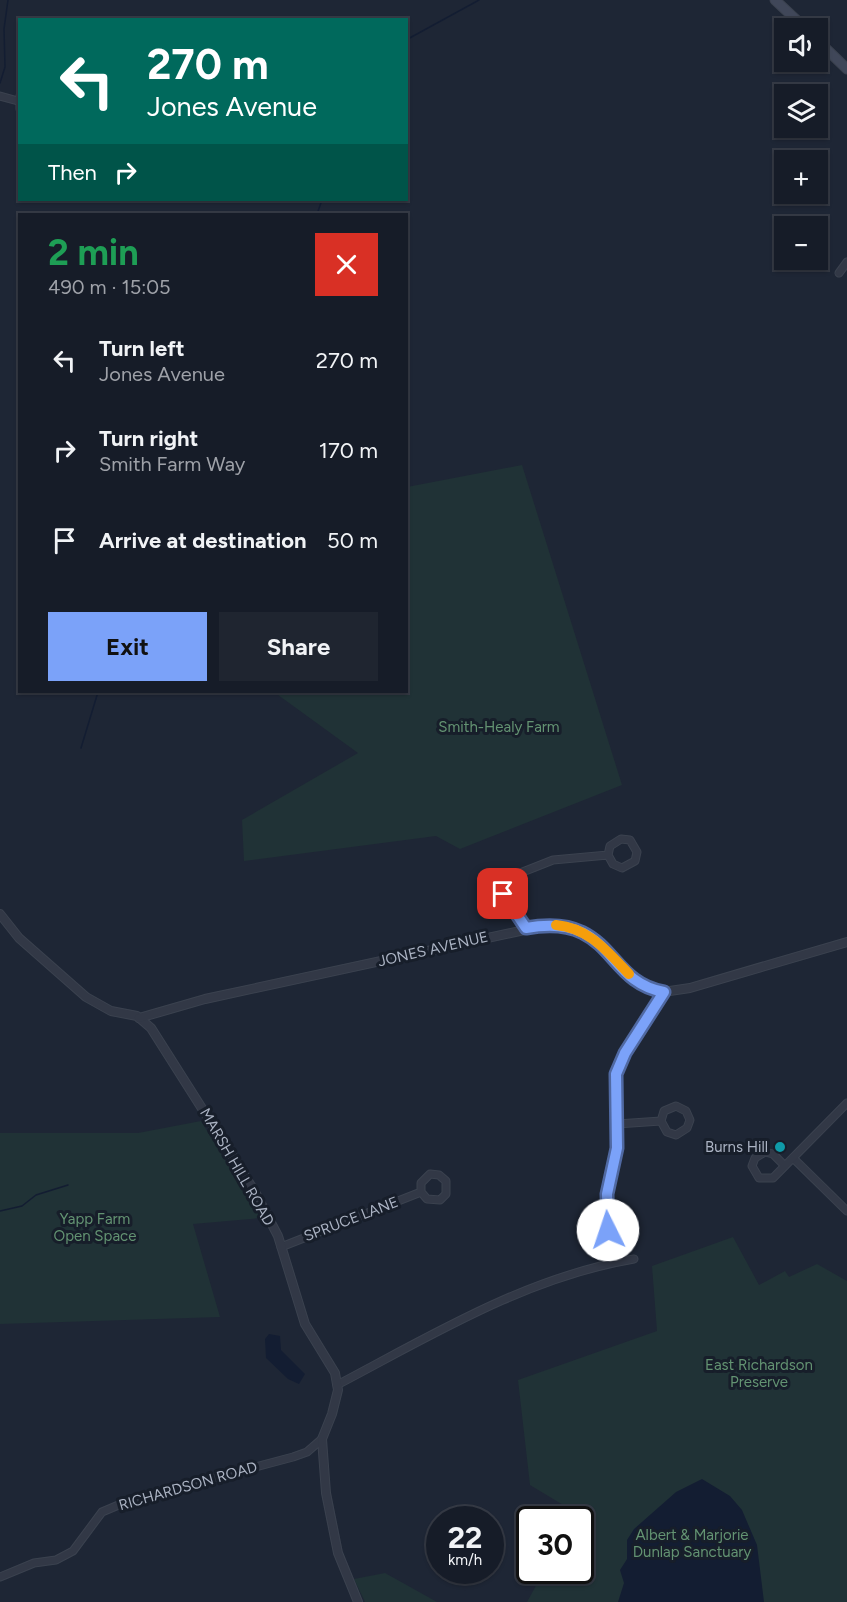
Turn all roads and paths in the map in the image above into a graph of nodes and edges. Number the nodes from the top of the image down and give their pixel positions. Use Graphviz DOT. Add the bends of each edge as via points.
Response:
graph roads {
  1 [pos="775,0"];
  2 [pos="794,18"];
  3 [pos="828,51"];
  4 [pos="847,69"];
  5 [pos="0,96"];
  6 [pos="18,98"];
  7 [pos="847,262"];
  8 [pos="838,273"];
  9 [pos="608,855"];
  10 [pos="0,914"];
  11 [pos="526,928"];
  12 [pos="847,942"];
  13 [pos="664,992"];
  14 [pos="139,1018"];
  15 [pos="847,1103"];
  16 [pos="661,1121"];
  17 [pos="617,1124"];
  18 [pos="793,1158"];
  19 [pos="785,1166"];
  20 [pos="421,1192"];
  21 [pos="847,1211"];
  22 [pos="281,1247"];
  23 [pos="634,1259"];
  24 [pos="612,1263"];
  25 [pos="337,1385"];
  26 [pos="322,1439"];
  27 [pos="0,1577"];
  28 [pos="358,1602"];
  1 -- 2 [label="main road"];
  3 -- 4 [label="main road"];
  5 -- 6 [label="street"];
  7 -- 8 [label="street"];
  9 -- 9 [label="street" via="610,846 621,839 630,840 637,852 635,861 627,867 613,864"];
  9 -- 11 [label="street" via="553,860 510,878 503,894"];
  10 -- 14 [label="street" via="20,938 86,997 111,1011"];
  11 -- 13 [label="street, JONES AVENUE" via="548,924 579,930 606,949 645,987"];
  11 -- 14 [label="street, JONES AVENUE" via="205,999"];
  12 -- 13 [label="street"];
  13 -- 17 [label="street" via="619,1067 615,1080"];
  14 -- 22 [label="street, MARSH HILL ROAD" via="151,1028 224,1141 255,1192"];
  15 -- 18 [label="street"];
  16 -- 16 [label="street" via="664,1111 672,1106 686,1110 690,1120 687,1128 676,1135 668,1132"];
  16 -- 17 [label="street"];
  17 -- 24 [label="street" via="616,1159 606,1205"];
  18 -- 19 [label="street"];
  18 -- 21 [label="street"];
  19 -- 19 [label="street" via="767,1180 757,1176 753,1166 757,1156 765,1152"];
  20 -- 20 [label="street, SPRUCE LANE" via="426,1176 435,1174 446,1181 446,1194 440,1200 427,1199"];
  20 -- 22 [label="street, SPRUCE LANE"];
  22 -- 25 [label="street, MARSH HILL ROAD" via="300,1311 335,1373"];
  23 -- 24 [label="street"];
  24 -- 25 [label="street" via="565,1276 475,1312"];
  25 -- 26 [label="street"];
  26 -- 27 [label="street, RICHARDSON ROAD" via="307,1452 293,1457 128,1501 102,1512 73,1551"];
  26 -- 28 [label="street" via="330,1522"];
}
